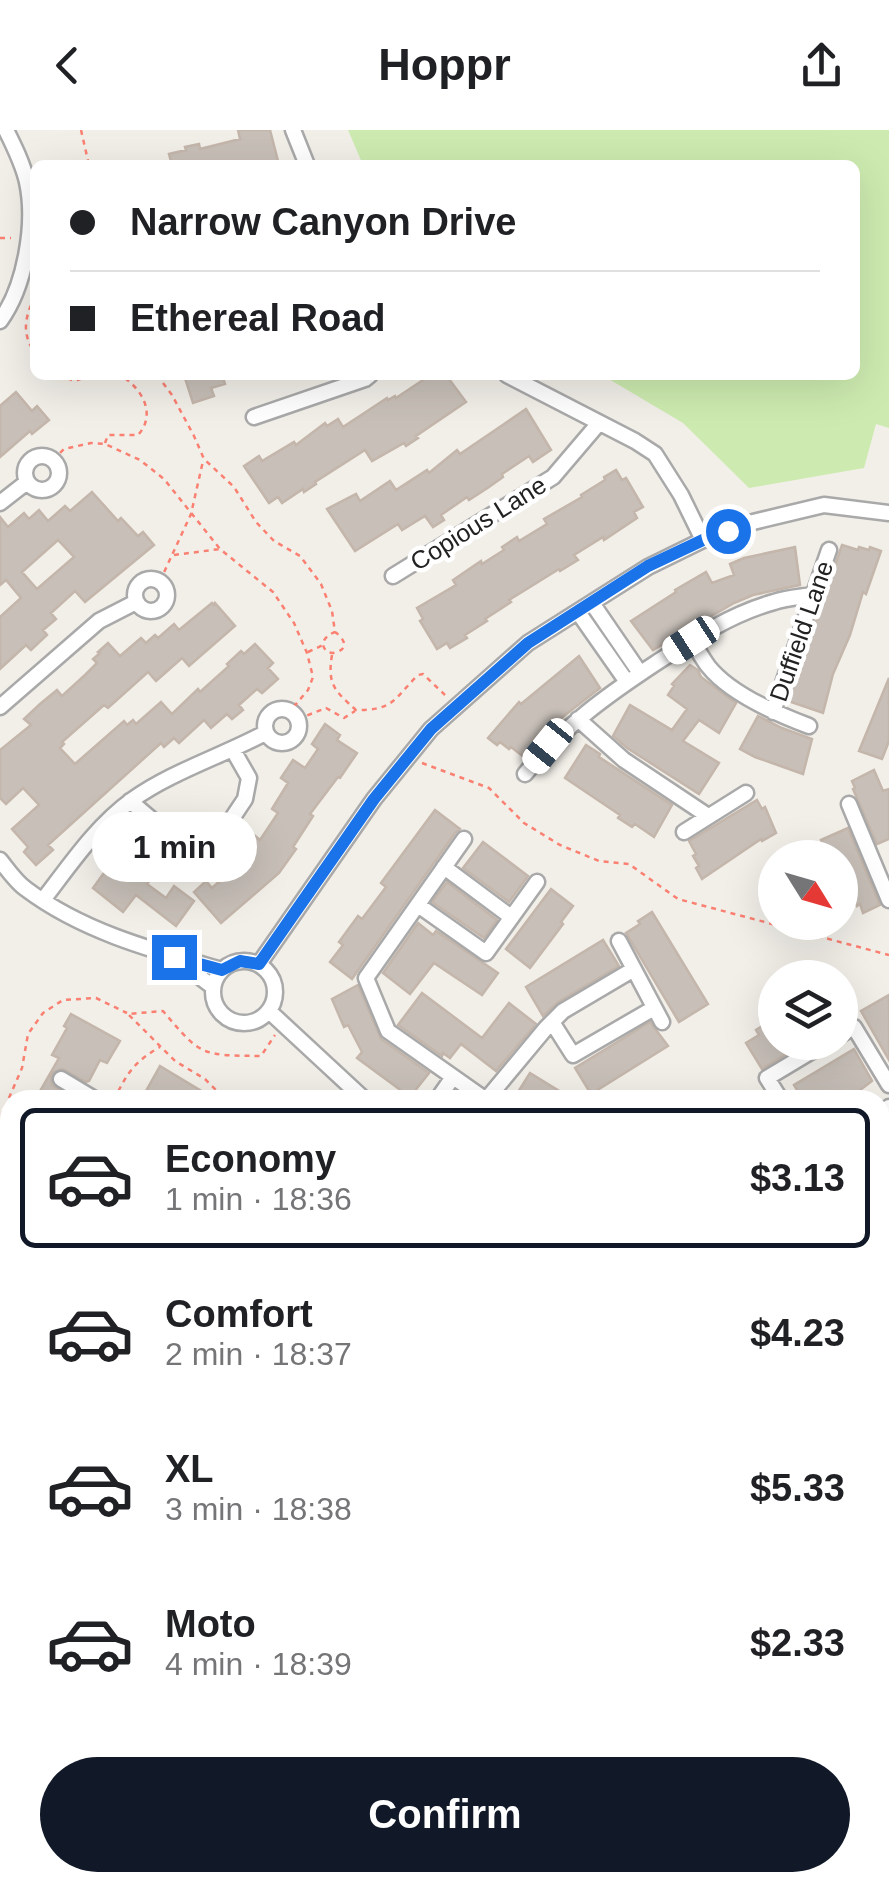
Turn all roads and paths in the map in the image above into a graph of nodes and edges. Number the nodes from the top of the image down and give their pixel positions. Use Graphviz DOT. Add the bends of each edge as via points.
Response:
graph roads {
  1 [pos="6,130"];
  2 [pos="81,130"];
  3 [pos="293,130"];
  4 [pos="88,160"];
  5 [pos="305,160"];
  6 [pos="30,307"];
  7 [pos="0,321"];
  8 [pos="30,342"];
  9 [pos="129,380"];
  10 [pos="160,380"];
  11 [pos="362,380"];
  12 [pos="516,380"];
  13 [pos="254,417"];
  14 [pos="599,422"];
  15 [pos="105,444"];
  16 [pos="54,460"];
  17 [pos="204,460"];
  18 [pos="27,482"];
  19 [pos="0,502"];
  20 [pos="889,513"];
  21 [pos="192,514"];
  22 [pos="703,540"];
  23 [pos="220,548"];
  24 [pos="829,550"];
  25 [pos="173,556"];
  26 [pos="393,576"];
  27 [pos="160,581"];
  28 [pos="812,594"];
  29 [pos="136,602"];
  30 [pos="592,603"];
  31 [pos="578,612"];
  32 [pos="334,632"];
  33 [pos="691,640"];
  34 [pos="323,645"];
  35 [pos="307,652"];
  36 [pos="332,653"];
  37 [pos="634,678"];
  38 [pos="0,707"];
  39 [pos="456,707"];
  40 [pos="356,710"];
  41 [pos="773,712"];
  42 [pos="294,714"];
  43 [pos="578,719"];
  44 [pos="809,726"];
  45 [pos="266,733"];
  46 [pos="233,750"];
  47 [pos="408,757"];
  48 [pos="526,774"];
  49 [pos="746,792"];
  50 [pos="130,801"];
  51 [pos="849,804"];
  52 [pos="708,816"];
  53 [pos="684,832"];
  54 [pos="464,839"];
  55 [pos="0,860"];
  56 [pos="444,867"];
  57 [pos="883,868"];
  58 [pos="537,882"];
  59 [pos="44,900"];
  60 [pos="889,900"];
  61 [pos="418,905"];
  62 [pos="512,917"];
  63 [pos="620,942"];
  64 [pos="889,955"];
  65 [pos="174,957"];
  66 [pos="259,964"];
  67 [pos="634,969"];
  68 [pos="222,970"];
  69 [pos="213,987"];
  70 [pos="269,1011"];
  71 [pos="128,1014"];
  72 [pos="552,1022"];
  73 [pos="282,1024"];
  74 [pos="858,1034"];
  75 [pos="160,1047"];
  76 [pos="797,1060"];
  77 [pos="454,1077"];
  78 [pos="61,1079"];
  79 [pos="889,1086"];
  80 [pos="12,1090"];
  81 [pos="79,1090"];
  82 [pos="119,1090"];
  83 [pos="216,1090"];
  84 [pos="354,1090"];
  85 [pos="444,1090"];
  86 [pos="472,1090"];
  87 [pos="494,1090"];
  88 [pos="775,1090"];
  1 -- 7 [label="street" via="30,208 24,268"];
  2 -- 4 [label="path"];
  3 -- 5 [label="street"];
  6 -- 8 [label="path"];
  9 -- 15 [label="path" via="148,408 147,425 138,435 108,436"];
  10 -- 17 [label="path"];
  11 -- 13 [label="street"];
  12 -- 14 [label="street"];
  14 -- 22 [label="street" via="655,454"];
  14 -- 26 [label="street, Copious Lane" via="553,477"];
  15 -- 16 [label="path" via="64,448"];
  15 -- 21 [label="path" via="164,479"];
  16 -- 18 [label="street" via="35,457"];
  16 -- 18 [label="street" via="58,478 52,486 44,490"];
  17 -- 21 [label="path"];
  17 -- 32 [label="path" via="234,487 274,541 300,556 321,584"];
  18 -- 19 [label="street"];
  20 -- 22 [label="street" via="824,506"];
  21 -- 23 [label="path"];
  21 -- 25 [label="path"];
  22 -- 30 [label="street"];
  23 -- 25 [label="path"];
  23 -- 35 [label="path" via="274,592"];
  24 -- 28 [label="street, Duffield Lane"];
  25 -- 27 [label="path"];
  27 -- 29 [label="street" via="140,583"];
  27 -- 29 [label="street" via="168,599 162,608 143,610"];
  28 -- 33 [label="street" via="737,616"];
  28 -- 41 [label="street, Duffield Lane"];
  29 -- 38 [label="street" via="99,621"];
  30 -- 31 [label="street"];
  30 -- 37 [label="street"];
  31 -- 37 [label="street"];
  31 -- 39 [label="street" via="528,643"];
  32 -- 34 [label="path"];
  32 -- 36 [label="path" via="344,640"];
  33 -- 37 [label="street"];
  33 -- 41 [label="street" via="710,669"];
  34 -- 35 [label="path"];
  34 -- 36 [label="path"];
  35 -- 42 [label="path" via="314,677"];
  36 -- 40 [label="path" via="335,691"];
  37 -- 43 [label="street"];
  39 -- 40 [label="path" via="423,674 392,704"];
  39 -- 47 [label="street"];
  40 -- 42 [label="path" via="344,718 326,708"];
  41 -- 44 [label="street"];
  42 -- 45 [label="street" via="270,712"];
  42 -- 45 [label="street" via="299,730 293,739 273,741"];
  43 -- 48 [label="street"];
  43 -- 52 [label="street" via="624,760"];
  45 -- 46 [label="street"];
  46 -- 50 [label="street"];
  46 -- 50 [label="street" via="250,778 215,844 182,844"];
  47 -- 64 [label="path" via="488,788 524,824 599,860 629,864 678,899"];
  47 -- 66 [label="street"];
  49 -- 52 [label="street"];
  50 -- 59 [label="street"];
  51 -- 57 [label="street"];
  52 -- 53 [label="street"];
  54 -- 56 [label="street"];
  55 -- 59 [label="street"];
  56 -- 61 [label="street"];
  56 -- 62 [label="street"];
  57 -- 60 [label="street"];
  58 -- 62 [label="street"];
  59 -- 65 [label="street" via="76,920"];
  61 -- 62 [label="street" via="486,953"];
  61 -- 77 [label="street" via="366,978 388,1031"];
  63 -- 67 [label="street"];
  65 -- 68 [label="street"];
  65 -- 69 [label="street"];
  66 -- 68 [label="street" via="240,961"];
  66 -- 70 [label="street" via="274,985"];
  67 -- 72 [label="street"];
  67 -- 72 [label="street" via="658,1015 573,1055"];
  68 -- 69 [label="street"];
  69 -- 70 [label="street" via="214,1004 235,1022 254,1022"];
  70 -- 73 [label="street"];
  71 -- 73 [label="path" via="163,1011 192,1046 209,1054 261,1056"];
  71 -- 75 [label="path"];
  71 -- 80 [label="path" via="96,998 63,1000 43,1013 28,1034"];
  72 -- 87 [label="street"];
  73 -- 84 [label="street"];
  74 -- 79 [label="street"];
  75 -- 82 [label="path" via="138,1060"];
  75 -- 83 [label="path"];
  76 -- 88 [label="street" via="767,1078"];
  77 -- 85 [label="street"];
  77 -- 86 [label="street"];
  78 -- 81 [label="street"];
}
